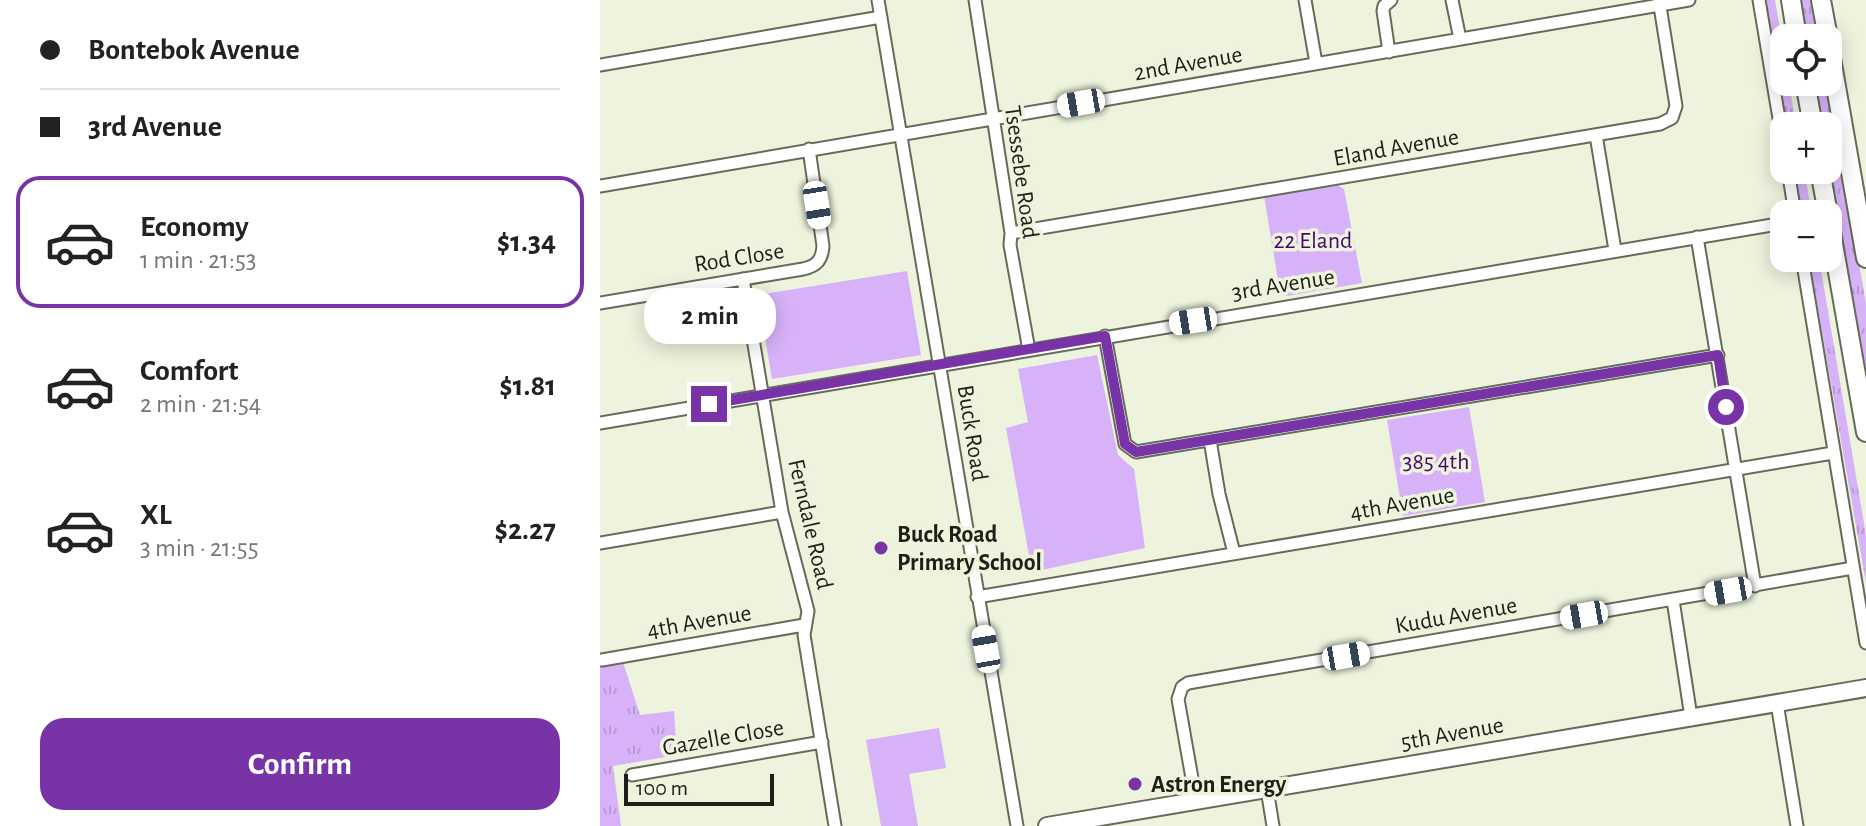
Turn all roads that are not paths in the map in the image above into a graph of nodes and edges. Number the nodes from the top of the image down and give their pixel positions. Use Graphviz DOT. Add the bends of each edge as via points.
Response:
graph roads {
  1 [pos="878,0"];
  2 [pos="977,0"];
  3 [pos="1305,0"];
  4 [pos="1391,0"];
  5 [pos="1452,0"];
  6 [pos="1689,0"];
  7 [pos="1759,0"];
  8 [pos="1791,0"];
  9 [pos="1821,0"];
  10 [pos="1659,2"];
  11 [pos="881,17"];
  12 [pos="1795,24"];
  13 [pos="1825,24"];
  14 [pos="1460,39"];
  15 [pos="1389,52"];
  16 [pos="1316,63"];
  17 [pos="600,65"];
  18 [pos="1838,96"];
  19 [pos="1778,112"];
  20 [pos="993,118"];
  21 [pos="900,133"];
  22 [pos="1596,135"];
  23 [pos="809,149"];
  24 [pos="600,186"];
  25 [pos="1770,225"];
  26 [pos="1011,233"];
  27 [pos="1697,237"];
  28 [pos="1615,250"];
  29 [pos="1866,258"];
  30 [pos="1804,272"];
  31 [pos="1838,272"];
  32 [pos="743,279"];
  33 [pos="600,303"];
  34 [pos="1105,336"];
  35 [pos="1029,350"];
  36 [pos="1718,355"];
  37 [pos="939,365"];
  38 [pos="763,394"];
  39 [pos="600,423"];
  40 [pos="1866,432"];
  41 [pos="1210,440"];
  42 [pos="1833,453"];
  43 [pos="1737,468"];
  44 [pos="782,512"];
  45 [pos="600,543"];
  46 [pos="1234,553"];
  47 [pos="1853,568"];
  48 [pos="1755,586"];
  49 [pos="977,597"];
  50 [pos="1673,600"];
  51 [pos="804,625"];
  52 [pos="1866,643"];
  53 [pos="602,660"];
  54 [pos="1866,688"];
  55 [pos="1777,703"];
  56 [pos="1691,717"];
  57 [pos="822,742"];
  58 [pos="632,775"];
  59 [pos="1267,789"];
  60 [pos="1196,801"];
  61 [pos="1102,821"];
  62 [pos="835,826"];
  63 [pos="1017,826"];
  64 [pos="1047,826"];
  65 [pos="1273,826"];
  66 [pos="1797,826"];
  1 -- 11 [label="street, Buck Road"];
  2 -- 20 [label="street, Tsessebe Road"];
  3 -- 16 [label="street"];
  4 -- 15 [label="street" via="1383,11"];
  5 -- 14 [label="street"];
  6 -- 10 [label="street, 2nd Avenue"];
  7 -- 19 [label="street"];
  8 -- 12 [label="main road"];
  9 -- 13 [label="main road"];
  10 -- 14 [label="street, 2nd Avenue"];
  10 -- 22 [label="street, Eland Avenue" via="1675,113 1660,124"];
  11 -- 17 [label="street"];
  11 -- 21 [label="street, Buck Road"];
  14 -- 15 [label="street, 2nd Avenue"];
  15 -- 16 [label="street, 2nd Avenue"];
  16 -- 20 [label="street, 2nd Avenue"];
  18 -- 29 [label="main road"];
  20 -- 21 [label="street, 2nd Avenue"];
  20 -- 26 [label="street, Tsessebe Road"];
  21 -- 23 [label="street, 2nd Avenue"];
  21 -- 37 [label="street, Buck Road"];
  22 -- 26 [label="street, Eland Avenue"];
  22 -- 28 [label="street"];
  23 -- 24 [label="street, 2nd Avenue"];
  23 -- 32 [label="street, Rod Close" via="821,258 810,268"];
  25 -- 27 [label="street, 3rd Avenue"];
  26 -- 35 [label="street, Tsessebe Road"];
  27 -- 28 [label="street, 3rd Avenue"];
  27 -- 36 [label="street"];
  28 -- 34 [label="street, 3rd Avenue"];
  30 -- 42 [label="street"];
  31 -- 40 [label="main road"];
  32 -- 33 [label="street, Rod Close"];
  32 -- 38 [label="street, Ferndale Road"];
  34 -- 35 [label="street, 3rd Avenue"];
  34 -- 41 [label="street" via="1129,448 1150,451"];
  35 -- 37 [label="street, 3rd Avenue"];
  36 -- 41 [label="street"];
  36 -- 43 [label="street"];
  37 -- 38 [label="street, 3rd Avenue"];
  37 -- 49 [label="street, Buck Road"];
  38 -- 39 [label="street, 3rd Avenue"];
  38 -- 44 [label="street, Ferndale Road"];
  41 -- 46 [label="street"];
  42 -- 43 [label="street, 4th Avenue"];
  42 -- 47 [label="street"];
  43 -- 46 [label="street, 4th Avenue"];
  43 -- 48 [label="street"];
  44 -- 45 [label="street"];
  44 -- 51 [label="street, Ferndale Road" via="808,611"];
  46 -- 49 [label="street, 4th Avenue"];
  47 -- 48 [label="street, Kudu Avenue"];
  47 -- 52 [label="street"];
  48 -- 50 [label="street, Kudu Avenue"];
  49 -- 63 [label="street, Buck Road"];
  50 -- 56 [label="street"];
  50 -- 60 [label="street, Kudu Avenue" via="1188,683 1178,699"];
  51 -- 53 [label="street, 4th Avenue"];
  51 -- 57 [label="street, Ferndale Road"];
  54 -- 55 [label="main road, 5th Avenue"];
  55 -- 56 [label="main road, 5th Avenue"];
  55 -- 66 [label="street"];
  56 -- 59 [label="main road, 5th Avenue"];
  57 -- 58 [label="street, Gazelle Close"];
  57 -- 62 [label="street, Ferndale Road"];
  59 -- 60 [label="main road, 5th Avenue"];
  59 -- 65 [label="street"];
  60 -- 61 [label="main road, 5th Avenue"];
  61 -- 64 [label="main road, 5th Avenue"];
}
